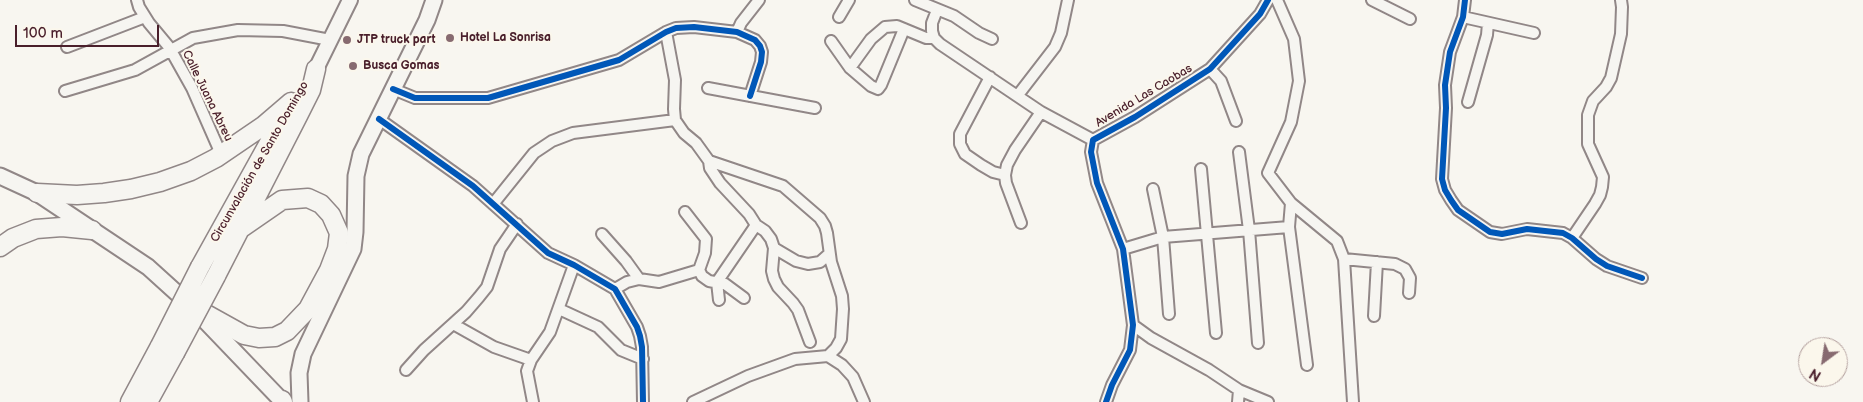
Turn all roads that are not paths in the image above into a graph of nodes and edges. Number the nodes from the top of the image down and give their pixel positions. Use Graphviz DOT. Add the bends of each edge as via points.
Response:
graph roads {
  1 [pos="137,0"];
  2 [pos="350,0"];
  3 [pos="434,0"];
  4 [pos="759,0"];
  5 [pos="849,0"];
  6 [pos="915,0"];
  7 [pos="1068,0"];
  8 [pos="1268,0"];
  9 [pos="1277,0"];
  10 [pos="1372,0"];
  11 [pos="1465,0"];
  12 [pos="1621,0"];
  13 [pos="937,10"];
  14 [pos="145,17"];
  15 [pos="1463,17"];
  16 [pos="839,18"];
  17 [pos="1410,19"];
  18 [pos="1488,23"];
  19 [pos="904,29"];
  20 [pos="666,32"];
  21 [pos="737,32"];
  22 [pos="1534,33"];
  23 [pos="934,38"];
  24 [pos="992,39"];
  25 [pos="330,40"];
  26 [pos="831,41"];
  27 [pos="67,48"];
  28 [pos="171,51"];
  29 [pos="850,68"];
  30 [pos="316,69"];
  31 [pos="1210,69"];
  32 [pos="990,77"];
  33 [pos="708,88"];
  34 [pos="393,89"];
  35 [pos="65,91"];
  36 [pos="750,96"];
  37 [pos="1018,96"];
  38 [pos="291,102"];
  39 [pos="1468,102"];
  40 [pos="815,108"];
  41 [pos="1041,112"];
  42 [pos="379,119"];
  43 [pos="675,120"];
  44 [pos="1236,121"];
  45 [pos="1093,140"];
  46 [pos="1239,152"];
  47 [pos="221,154"];
  48 [pos="709,161"];
  49 [pos="1201,169"];
  50 [pos="1005,175"];
  51 [pos="0,176"];
  52 [pos="1153,189"];
  53 [pos="37,193"];
  54 [pos="1291,203"];
  55 [pos="493,204"];
  56 [pos="685,212"];
  57 [pos="1020,223"];
  58 [pos="516,224"];
  59 [pos="756,225"];
  60 [pos="1289,227"];
  61 [pos="240,229"];
  62 [pos="92,230"];
  63 [pos="1249,230"];
  64 [pos="1208,233"];
  65 [pos="602,234"];
  66 [pos="1163,237"];
  67 [pos="1572,238"];
  68 [pos="0,246"];
  69 [pos="774,248"];
  70 [pos="1123,249"];
  71 [pos="829,254"];
  72 [pos="1344,259"];
  73 [pos="1377,262"];
  74 [pos="574,265"];
  75 [pos="699,270"];
  76 [pos="1642,278"];
  77 [pos="639,279"];
  78 [pos="718,282"];
  79 [pos="616,289"];
  80 [pos="1409,293"];
  81 [pos="744,298"];
  82 [pos="720,300"];
  83 [pos="190,305"];
  84 [pos="559,309"];
  85 [pos="1169,314"];
  86 [pos="1374,316"];
  87 [pos="453,324"];
  88 [pos="1133,325"];
  89 [pos="1216,333"];
  90 [pos="810,342"];
  91 [pos="1258,343"];
  92 [pos="168,350"];
  93 [pos="828,356"];
  94 [pos="643,359"];
  95 [pos="531,360"];
  96 [pos="1307,365"];
  97 [pos="406,370"];
  98 [pos="1239,390"];
  99 [pos="283,401"];
  100 [pos="130,402"];
  101 [pos="148,402"];
  102 [pos="300,402"];
  103 [pos="533,402"];
  104 [pos="643,402"];
  105 [pos="694,402"];
  106 [pos="864,402"];
  107 [pos="1106,402"];
  108 [pos="1238,402"];
  109 [pos="1268,402"];
  110 [pos="1353,402"];
  1 -- 14 [label="street, Calle Juana Abreu"];
  2 -- 25 [label="main road"];
  3 -- 34 [label="main road"];
  4 -- 21 [label="street"];
  5 -- 16 [label="street"];
  6 -- 13 [label="street"];
  7 -- 37 [label="street" via="1055,47"];
  8 -- 31 [label="street, Avenida Las Caobas" via="1260,14"];
  9 -- 54 [label="street" via="1294,38 1299,81 1291,122 1268,173"];
  10 -- 17 [label="street"];
  11 -- 15 [label="street"];
  12 -- 67 [label="street" via="1621,34 1611,78 1592,101 1588,116 1588,144 1602,177 1602,187 1596,204"];
  13 -- 23 [label="street" via="932,23"];
  13 -- 24 [label="street" via="954,16"];
  14 -- 27 [label="street"];
  14 -- 28 [label="street, Calle Juana Abreu"];
  15 -- 18 [label="street"];
  15 -- 67 [label="street" via="1450,52 1445,85 1442,179 1445,190 1458,210 1490,232 1502,234 1527,229 1563,233"];
  18 -- 22 [label="street"];
  18 -- 39 [label="street" via="1488,35"];
  19 -- 23 [label="street"];
  19 -- 29 [label="street" via="885,27 871,39"];
  19 -- 29 [label="street" via="878,89"];
  20 -- 21 [label="street" via="684,27"];
  20 -- 34 [label="street" via="620,60 488,98 415,98"];
  20 -- 43 [label="street" via="675,80"];
  21 -- 36 [label="street" via="755,40 762,52"];
  23 -- 32 [label="street" via="954,55"];
  25 -- 28 [label="street" via="283,31 238,30 194,38"];
  25 -- 30 [label="main road"];
  26 -- 29 [label="street"];
  28 -- 35 [label="street" via="135,70"];
  28 -- 47 [label="street, Calle Juana Abreu" via="192,88"];
  30 -- 38 [label="highway, Circunvalación de Santo Domingo"];
  30 -- 61 [label="highway, Circunvalación de Santo Domingo" via="303,107"];
  31 -- 44 [label="street" via="1221,81"];
  31 -- 45 [label="street, Avenida Las Caobas"];
  32 -- 37 [label="street"];
  32 -- 50 [label="street" via="960,134 960,144 965,154 993,172"];
  33 -- 36 [label="street"];
  34 -- 42 [label="main road"];
  36 -- 40 [label="street"];
  37 -- 41 [label="street"];
  38 -- 47 [label="highway" via="263,126"];
  38 -- 92 [label="highway, Circunvalación de Santo Domingo, bridge" via="200,267"];
  41 -- 45 [label="street"];
  41 -- 50 [label="street" via="1007,165"];
  42 -- 55 [label="street" via="456,173"];
  42 -- 102 [label="main road" via="361,154 356,176 353,249 303,354 299,372"];
  43 -- 48 [label="street"];
  43 -- 55 [label="street" via="573,134 552,141 534,153"];
  45 -- 70 [label="street, Avenida Las Caobas" via="1091,152 1097,183"];
  46 -- 63 [label="street"];
  47 -- 53 [label="highway" via="191,171 131,189 77,195"];
  48 -- 59 [label="street" via="720,183"];
  48 -- 71 [label="street" via="774,181 789,190 820,218 827,233"];
  49 -- 64 [label="street"];
  50 -- 57 [label="street"];
  51 -- 53 [label="main road"];
  52 -- 66 [label="street"];
  53 -- 62 [label="main road"];
  54 -- 60 [label="street"];
  54 -- 72 [label="street" via="1338,241"];
  55 -- 58 [label="street"];
  56 -- 75 [label="street" via="706,239"];
  58 -- 74 [label="street" via="548,253"];
  58 -- 87 [label="street" via="500,249 487,287"];
  59 -- 69 [label="street" via="771,239"];
  59 -- 78 [label="street"];
  60 -- 63 [label="street"];
  60 -- 96 [label="street"];
  61 -- 83 [label="highway" via="282,200 308,198 321,204 331,215 338,233 337,249 308,309 287,331 275,337 259,338 244,334"];
  61 -- 92 [label="highway, Circunvalación de Santo Domingo, bridge" via="216,276"];
  62 -- 68 [label="highway" via="36,229"];
  62 -- 83 [label="main road" via="148,266"];
  63 -- 64 [label="street"];
  63 -- 91 [label="street"];
  64 -- 66 [label="street"];
  64 -- 89 [label="street"];
  65 -- 77 [label="street"];
  66 -- 70 [label="street"];
  66 -- 85 [label="street"];
  67 -- 76 [label="street" via="1607,266"];
  69 -- 71 [label="street" via="808,264 820,262"];
  69 -- 90 [label="street" via="774,279 798,310"];
  70 -- 88 [label="street, Avenida Las Caobas"];
  71 -- 93 [label="street" via="843,310 841,339"];
  72 -- 73 [label="street"];
  72 -- 110 [label="street"];
  73 -- 80 [label="street" via="1405,269 1410,278"];
  73 -- 86 [label="street"];
  74 -- 79 [label="street"];
  74 -- 84 [label="street"];
  75 -- 77 [label="street" via="659,282"];
  75 -- 78 [label="street" via="709,281"];
  77 -- 79 [label="street"];
  78 -- 81 [label="street"];
  78 -- 82 [label="street"];
  79 -- 94 [label="street" via="637,328"];
  83 -- 99 [label="main road"];
  84 -- 94 [label="street" via="598,327 621,350"];
  84 -- 95 [label="street" via="550,332"];
  87 -- 95 [label="street" via="494,347"];
  87 -- 97 [label="street"];
  88 -- 98 [label="street"];
  88 -- 107 [label="street, Avenida Las Caobas" via="1130,350"];
  92 -- 100 [label="highway, Circunvalación de Santo Domingo"];
  92 -- 101 [label="highway, Circunvalación de Santo Domingo"];
  93 -- 105 [label="street" via="795,359 748,376"];
  93 -- 106 [label="street" via="853,377"];
  94 -- 104 [label="street"];
  95 -- 103 [label="street" via="527,371"];
  98 -- 108 [label="street"];
  98 -- 109 [label="street"];
}
